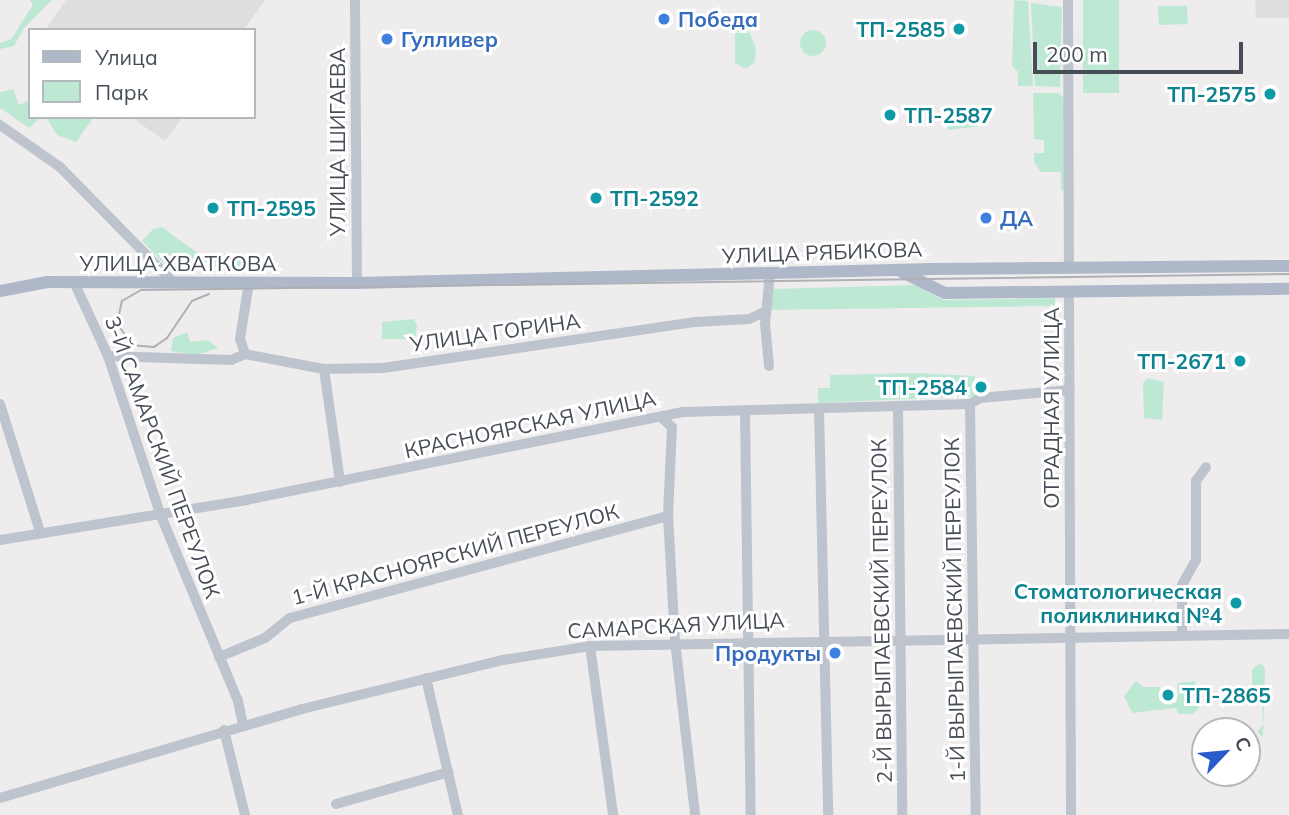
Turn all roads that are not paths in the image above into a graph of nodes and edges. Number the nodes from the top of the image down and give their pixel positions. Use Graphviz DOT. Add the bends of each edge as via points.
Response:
graph roads {
  1 [pos="355,0"];
  2 [pos="1068,0"];
  3 [pos="0,125"];
  4 [pos="1289,266"];
  5 [pos="1069,268"];
  6 [pos="898,270"];
  7 [pos="770,273"];
  8 [pos="170,280"];
  9 [pos="74,282"];
  10 [pos="249,282"];
  11 [pos="357,283"];
  12 [pos="1289,289"];
  13 [pos="0,291"];
  14 [pos="1069,293"];
  15 [pos="765,312"];
  16 [pos="245,354"];
  17 [pos="108,356"];
  18 [pos="769,366"];
  19 [pos="324,369"];
  20 [pos="1070,390"];
  21 [pos="0,404"];
  22 [pos="970,404"];
  23 [pos="898,407"];
  24 [pos="819,408"];
  25 [pos="745,410"];
  26 [pos="682,412"];
  27 [pos="662,418"];
  28 [pos="672,427"];
  29 [pos="1206,467"];
  30 [pos="340,482"];
  31 [pos="160,516"];
  32 [pos="668,516"];
  33 [pos="40,532"];
  34 [pos="0,540"];
  35 [pos="1289,634"];
  36 [pos="1182,635"];
  37 [pos="974,636"];
  38 [pos="1071,636"];
  39 [pos="901,637"];
  40 [pos="825,639"];
  41 [pos="749,640"];
  42 [pos="675,641"];
  43 [pos="590,646"];
  44 [pos="219,657"];
  45 [pos="426,678"];
  46 [pos="243,725"];
  47 [pos="224,730"];
  48 [pos="449,772"];
  49 [pos="0,798"];
  50 [pos="336,804"];
  51 [pos="245,815"];
  52 [pos="458,815"];
  53 [pos="613,815"];
  54 [pos="695,815"];
  55 [pos="751,815"];
  56 [pos="828,815"];
  57 [pos="902,815"];
  58 [pos="976,815"];
  59 [pos="1071,815"];
  1 -- 11 [label="street, УЛИЦА ШИГАЕВА"];
  2 -- 5 [label="street, ОТРАДНАЯ УЛИЦА"];
  3 -- 8 [label="street" via="60,167"];
  4 -- 5 [label="main road, УЛИЦА РЯБИКОВА"];
  5 -- 6 [label="main road, УЛИЦА РЯБИКОВА"];
  5 -- 14 [label="main road, ОТРАДНАЯ УЛИЦА"];
  6 -- 7 [label="main road, УЛИЦА РЯБИКОВА"];
  6 -- 14 [label="main road" via="945,293"];
  7 -- 11 [label="main road, УЛИЦА РЯБИКОВА"];
  7 -- 15 [label="street"];
  8 -- 9 [label="main road, УЛИЦА ХВАТКОВА"];
  8 -- 10 [label="main road, УЛИЦА ХВАТКОВА"];
  9 -- 13 [label="main road, УЛИЦА ХВАТКОВА"];
  9 -- 17 [label="street, 3-Й САМАРСКИЙ ПЕРЕУЛОК"];
  10 -- 11 [label="main road, УЛИЦА ХВАТКОВА"];
  10 -- 16 [label="street" via="240,339"];
  12 -- 14 [label="main road"];
  14 -- 20 [label="street, ОТРАДНАЯ УЛИЦА"];
  15 -- 18 [label="street"];
  15 -- 19 [label="street, УЛИЦА ГОРИНА" via="749,319 696,322 383,368"];
  16 -- 17 [label="street" via="231,360"];
  16 -- 19 [label="street, УЛИЦА ГОРИНА"];
  17 -- 31 [label="street, 3-Й САМАРСКИЙ ПЕРЕУЛОК"];
  19 -- 30 [label="street"];
  20 -- 22 [label="street, КРАСНОЯРСКАЯ УЛИЦА" via="979,398"];
  20 -- 38 [label="street, ОТРАДНАЯ УЛИЦА"];
  21 -- 33 [label="street"];
  22 -- 23 [label="street, КРАСНОЯРСКАЯ УЛИЦА"];
  22 -- 37 [label="street, 1-Й ВЫРЫПАЕВСКИЙ ПЕРЕУЛОК"];
  23 -- 24 [label="street, КРАСНОЯРСКАЯ УЛИЦА" via="887,403"];
  23 -- 39 [label="street, 2-Й ВЫРЫПАЕВСКИЙ ПЕРЕУЛОК"];
  24 -- 25 [label="street, КРАСНОЯРСКАЯ УЛИЦА"];
  24 -- 40 [label="street"];
  25 -- 26 [label="street, КРАСНОЯРСКАЯ УЛИЦА"];
  25 -- 41 [label="street"];
  26 -- 27 [label="street, КРАСНОЯРСКАЯ УЛИЦА"];
  26 -- 28 [label="street"];
  27 -- 28 [label="street"];
  27 -- 30 [label="street, КРАСНОЯРСКАЯ УЛИЦА"];
  28 -- 32 [label="street"];
  29 -- 36 [label="street" via="1196,481 1196,559 1182,584"];
  30 -- 31 [label="street, КРАСНОЯРСКАЯ УЛИЦА"];
  31 -- 33 [label="street, КРАСНОЯРСКАЯ УЛИЦА"];
  31 -- 44 [label="street, 3-Й САМАРСКИЙ ПЕРЕУЛОК"];
  32 -- 42 [label="street"];
  32 -- 44 [label="street, 1-Й КРАСНОЯРСКИЙ ПЕРЕУЛОК" via="290,618 265,638"];
  33 -- 34 [label="street, КРАСНОЯРСКАЯ УЛИЦА"];
  35 -- 36 [label="street, САМАРСКАЯ УЛИЦА"];
  36 -- 38 [label="street, САМАРСКАЯ УЛИЦА"];
  37 -- 38 [label="street, САМАРСКАЯ УЛИЦА"];
  37 -- 39 [label="street, САМАРСКАЯ УЛИЦА"];
  37 -- 58 [label="street, 1-Й ВЫРЫПАЕВСКИЙ ПЕРЕУЛОК"];
  38 -- 59 [label="street, ОТРАДНАЯ УЛИЦА"];
  39 -- 40 [label="street, САМАРСКАЯ УЛИЦА"];
  39 -- 57 [label="street, 2-Й ВЫРЫПАЕВСКИЙ ПЕРЕУЛОК"];
  40 -- 41 [label="street, САМАРСКАЯ УЛИЦА"];
  40 -- 56 [label="street"];
  41 -- 42 [label="street, САМАРСКАЯ УЛИЦА"];
  41 -- 55 [label="street"];
  42 -- 43 [label="street, САМАРСКАЯ УЛИЦА"];
  42 -- 54 [label="street"];
  43 -- 45 [label="street, САМАРСКАЯ УЛИЦА"];
  43 -- 53 [label="street"];
  44 -- 46 [label="street, 3-Й САМАРСКИЙ ПЕРЕУЛОК"];
  45 -- 46 [label="street, САМАРСКАЯ УЛИЦА"];
  45 -- 48 [label="street"];
  46 -- 47 [label="street, САМАРСКАЯ УЛИЦА"];
  47 -- 49 [label="street, САМАРСКАЯ УЛИЦА"];
  47 -- 51 [label="street"];
  48 -- 50 [label="street"];
  48 -- 52 [label="street"];
}
